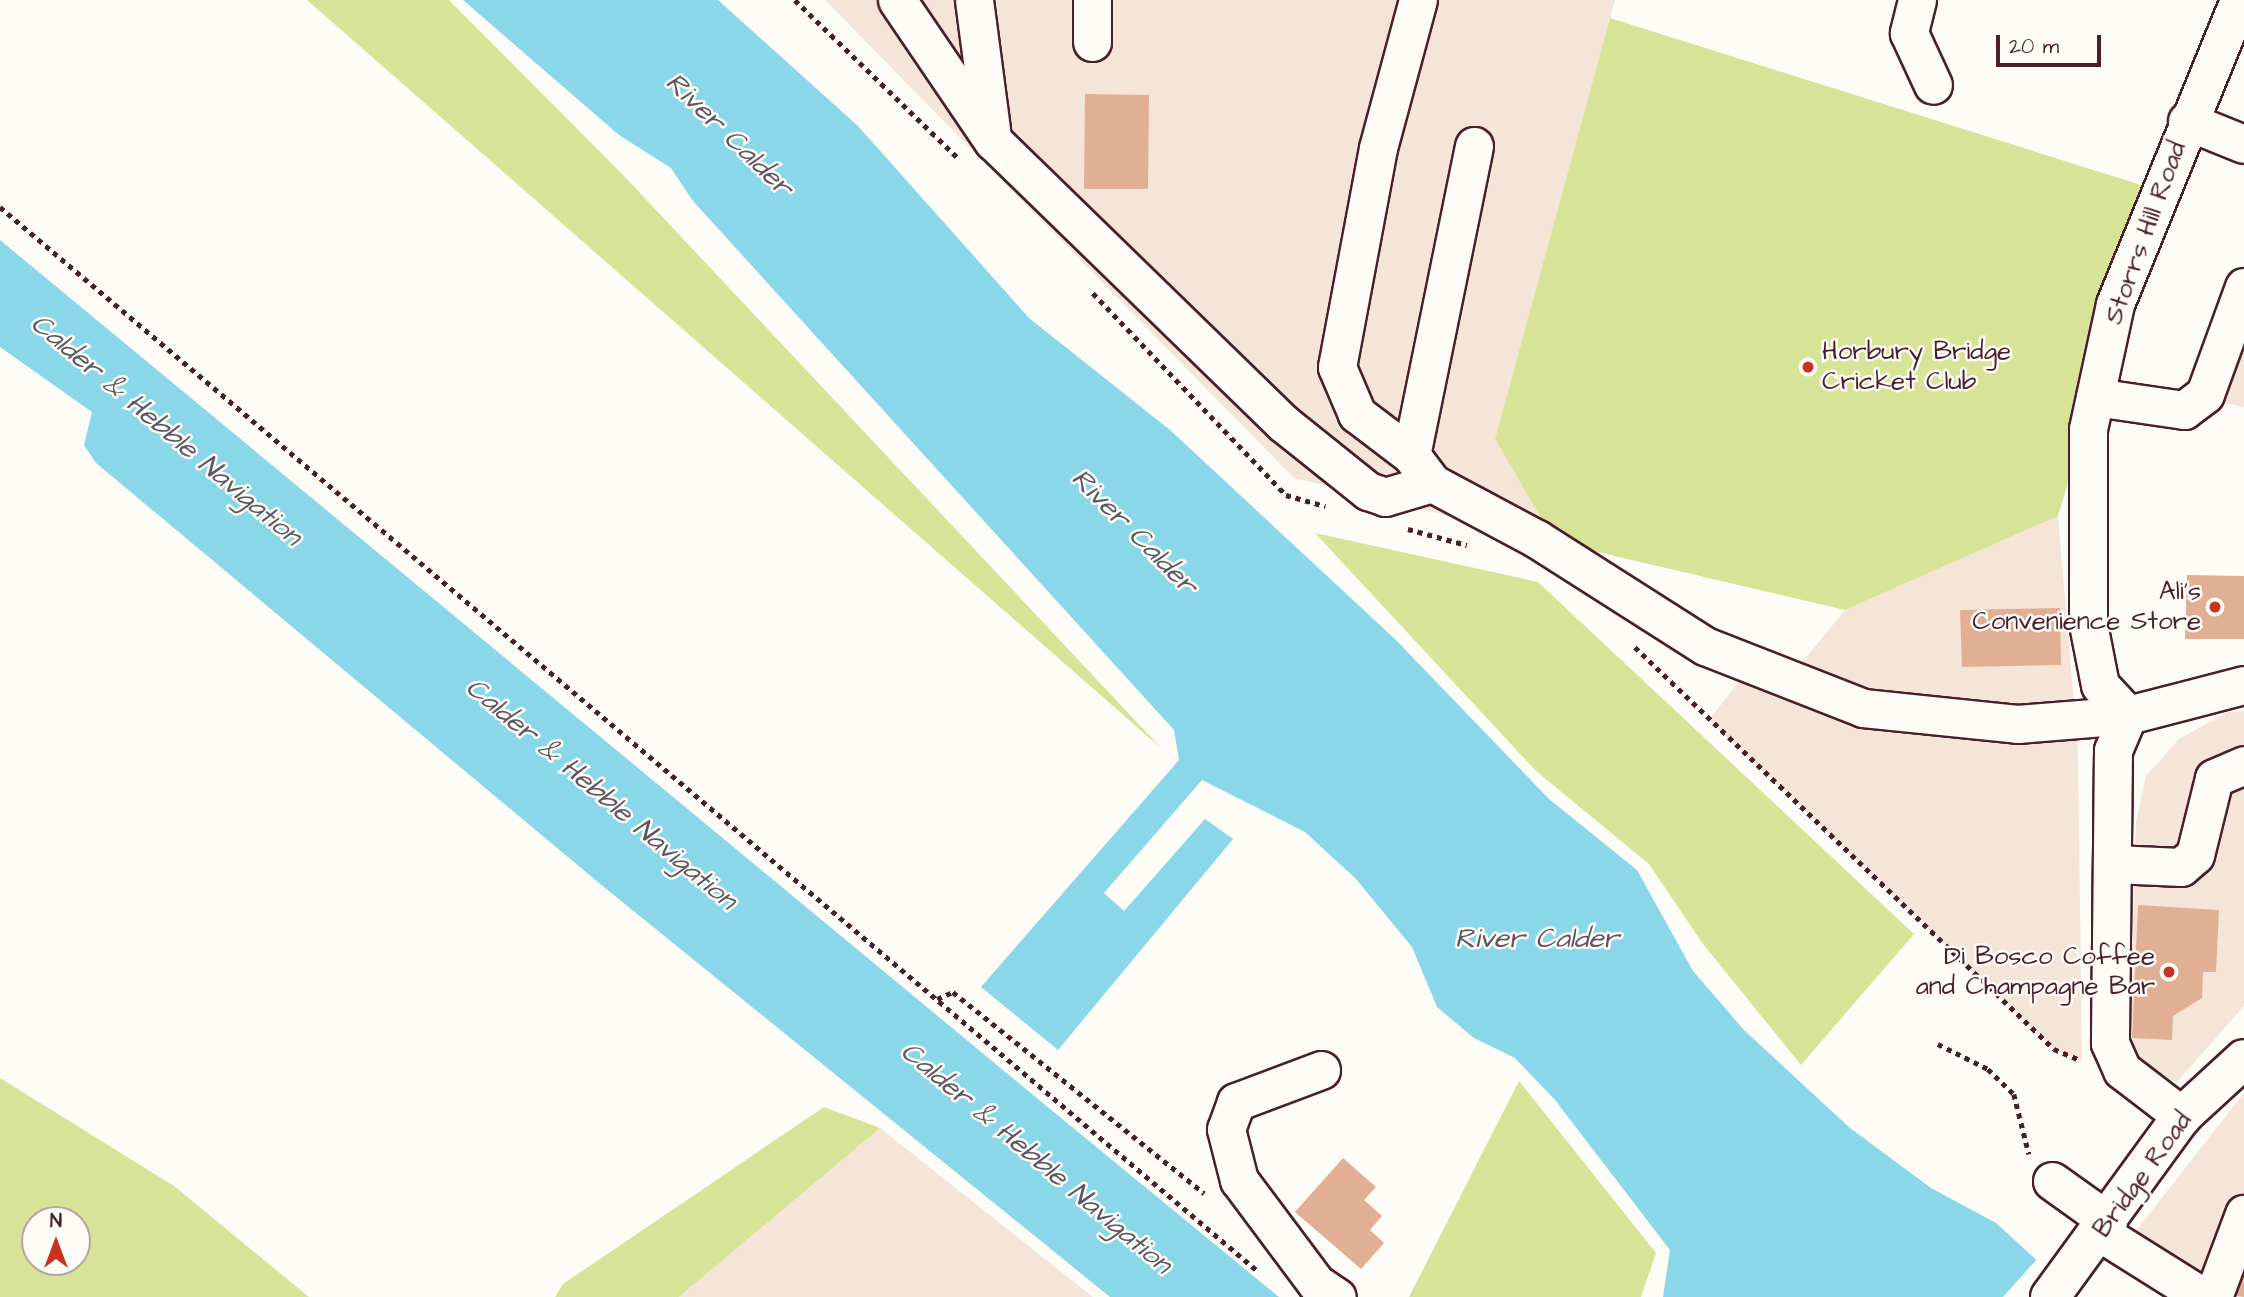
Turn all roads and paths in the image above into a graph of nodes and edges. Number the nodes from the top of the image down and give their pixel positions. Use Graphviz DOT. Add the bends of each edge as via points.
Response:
graph roads {
  1 [pos="794,0"];
  2 [pos="897,0"];
  3 [pos="974,0"];
  4 [pos="1092,0"];
  5 [pos="1418,0"];
  6 [pos="1917,0"];
  7 [pos="2232,5"];
  8 [pos="1092,42"];
  9 [pos="1933,85"];
  10 [pos="2187,121"];
  11 [pos="993,141"];
  12 [pos="2244,144"];
  13 [pos="1474,146"];
  14 [pos="968,169"];
  15 [pos="0,208"];
  16 [pos="1087,287"];
  17 [pos="2244,287"];
  18 [pos="2095,397"];
  19 [pos="1421,469"];
  20 [pos="1338,509"];
  21 [pos="1402,527"];
  22 [pos="1480,549"];
  23 [pos="1627,637"];
  24 [pos="2244,685"];
  25 [pos="2128,715"];
  26 [pos="2244,765"];
  27 [pos="2113,864"];
  28 [pos="937,999"];
  29 [pos="1938,1044"];
  30 [pos="2113,1057"];
  31 [pos="2244,1059"];
  32 [pos="1321,1070"];
  33 [pos="2182,1116"];
  34 [pos="2052,1181"];
  35 [pos="1209,1197"];
  36 [pos="2244,1214"];
  37 [pos="2099,1235"];
  38 [pos="1268,1279"];
  39 [pos="1337,1297"];
  40 [pos="2050,1297"];
  41 [pos="2203,1297"];
  42 [pos="2213,1297"];
  1 -- 14 [label="path"];
  2 -- 11 [label="street"];
  3 -- 11 [label="street"];
  4 -- 8 [label="street"];
  5 -- 19 [label="street" via="1378,148 1337,367 1357,414"];
  6 -- 9 [label="street" via="1909,33"];
  7 -- 10 [label="street, Storrs Hill Road"];
  10 -- 12 [label="street"];
  10 -- 18 [label="street, Storrs Hill Road" via="2115,304"];
  11 -- 19 [label="street" via="1355,485 1385,497"];
  13 -- 19 [label="street"];
  15 -- 28 [label="path"];
  16 -- 20 [label="path" via="1286,495"];
  17 -- 18 [label="street" via="2205,394 2184,410"];
  18 -- 25 [label="street, Storrs Hill Road" via="2084,478 2088,624 2100,685"];
  19 -- 25 [label="street" via="1705,646 1863,708 2017,724"];
  21 -- 22 [label="path"];
  23 -- 30 [label="path" via="2054,1049 2082,1061"];
  24 -- 25 [label="street"];
  25 -- 27 [label="street" via="2113,750"];
  26 -- 27 [label="street" via="2214,778 2194,855 2181,867"];
  27 -- 30 [label="street"];
  28 -- 35 [label="path" via="953,992"];
  28 -- 38 [label="path"];
  29 -- 34 [label="path" via="1988,1069 2014,1094 2029,1156"];
  30 -- 33 [label="street"];
  31 -- 33 [label="highway, Bridge Road"];
  32 -- 39 [label="street" via="1236,1102 1226,1129 1239,1180 1316,1283"];
  33 -- 37 [label="highway, Bridge Road"];
  34 -- 37 [label="street"];
  36 -- 42 [label="street"];
  37 -- 40 [label="highway, Bridge Road"];
  37 -- 41 [label="street"];
}
